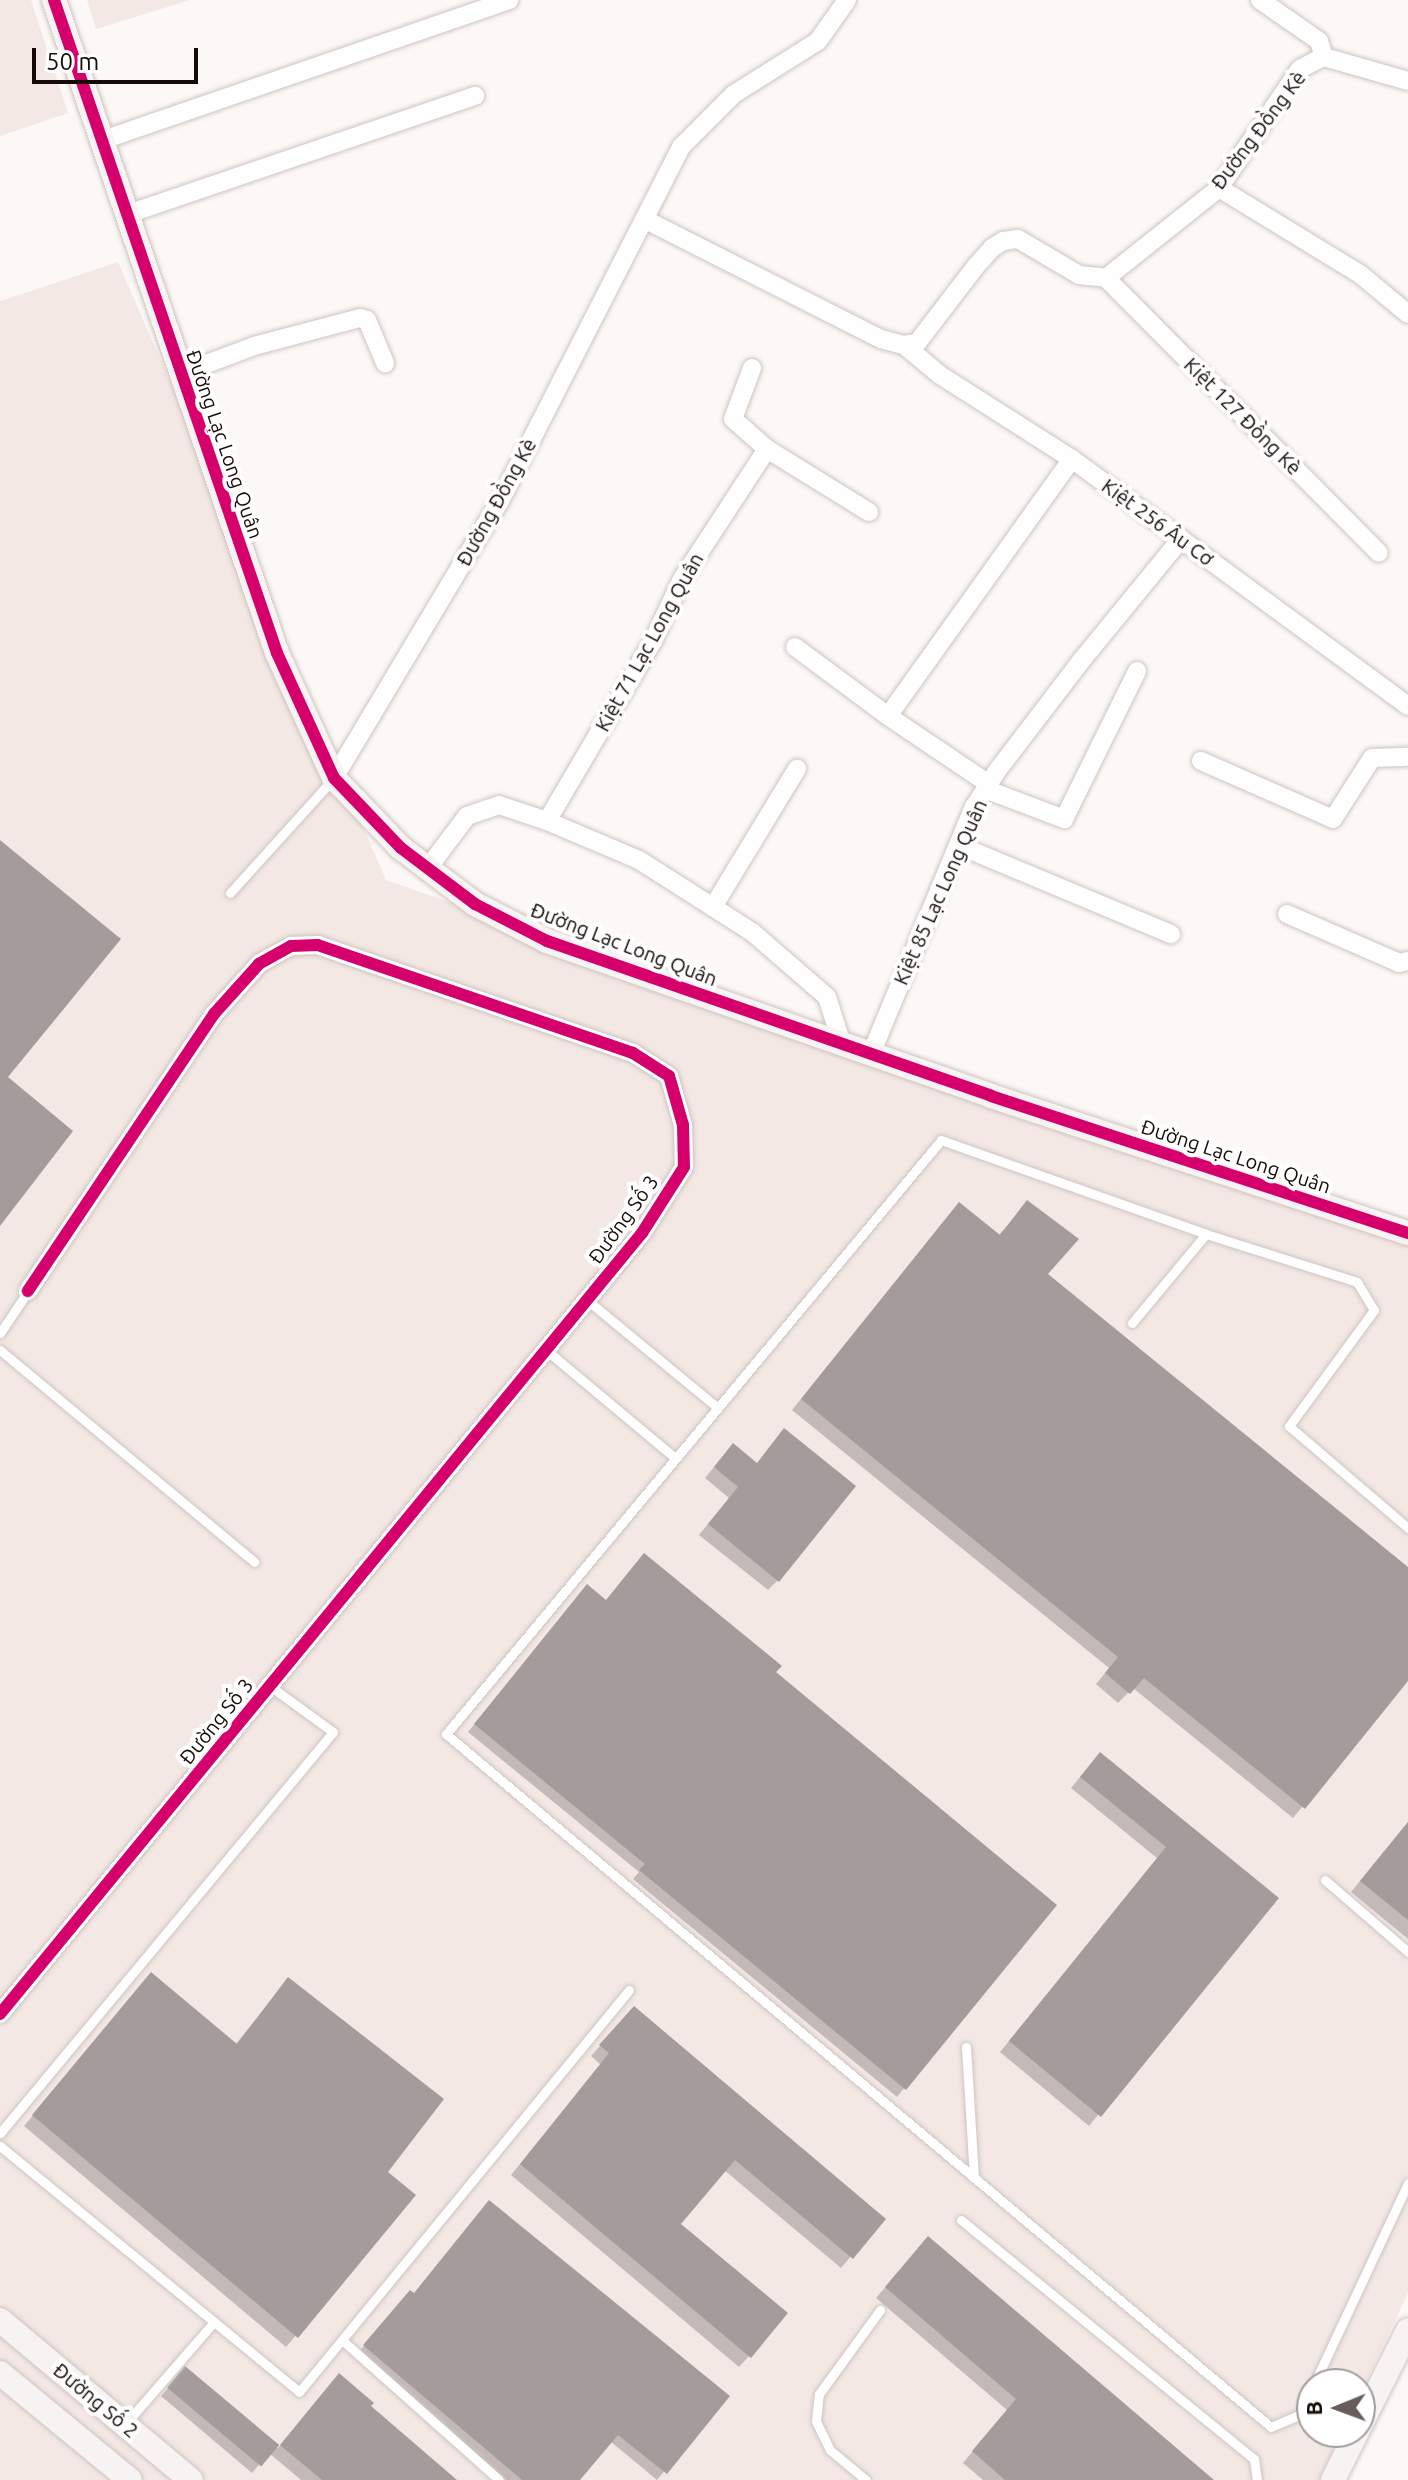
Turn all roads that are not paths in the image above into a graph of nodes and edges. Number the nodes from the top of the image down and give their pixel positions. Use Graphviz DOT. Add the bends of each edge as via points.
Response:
graph roads {
  1 [pos="54,0"];
  2 [pos="509,0"];
  3 [pos="847,0"];
  4 [pos="1260,0"];
  5 [pos="1324,57"];
  6 [pos="1408,81"];
  7 [pos="475,96"];
  8 [pos="100,141"];
  9 [pos="1219,188"];
  10 [pos="125,215"];
  11 [pos="644,219"];
  12 [pos="1106,278"];
  13 [pos="1408,314"];
  14 [pos="904,345"];
  15 [pos="385,363"];
  16 [pos="752,368"];
  17 [pos="180,374"];
  18 [pos="767,449"];
  19 [pos="1072,459"];
  20 [pos="869,512"];
  21 [pos="1181,539"];
  22 [pos="1379,553"];
  23 [pos="795,647"];
  24 [pos="1137,671"];
  25 [pos="1408,706"];
  26 [pos="888,716"];
  27 [pos="1408,757"];
  28 [pos="1201,761"];
  29 [pos="797,769"];
  30 [pos="334,778"];
  31 [pos="987,786"];
  32 [pos="547,821"];
  33 [pos="958,845"];
  34 [pos="428,868"];
  35 [pos="230,893"];
  36 [pos="713,907"];
  37 [pos="1287,914"];
  38 [pos="1171,934"];
  39 [pos="1408,961"];
  40 [pos="842,1044"];
  41 [pos="871,1054"];
  42 [pos="1408,1233"];
  43 [pos="1206,1234"];
  44 [pos="28,1291"];
  45 [pos="587,1300"];
  46 [pos="1132,1323"];
  47 [pos="0,1333"];
  48 [pos="0,1350"];
  49 [pos="546,1350"];
  50 [pos="717,1407"];
  51 [pos="675,1458"];
  52 [pos="1408,1528"];
  53 [pos="254,1562"];
  54 [pos="270,1686"];
  55 [pos="1325,1880"];
  56 [pos="1408,1952"];
  57 [pos="629,1990"];
  58 [pos="0,2014"];
  59 [pos="966,2047"];
  60 [pos="0,2133"];
  61 [pos="0,2146"];
  62 [pos="974,2178"];
  63 [pos="1408,2183"];
  64 [pos="961,2220"];
  65 [pos="880,2310"];
  66 [pos="0,2320"];
  67 [pos="214,2322"];
  68 [pos="1408,2330"];
  69 [pos="342,2340"];
  70 [pos="1321,2368"];
  71 [pos="0,2373"];
  72 [pos="1376,2394"];
  73 [pos="1296,2416"];
  74 [pos="125,2425"];
  75 [pos="1349,2448"];
  76 [pos="130,2480"];
  77 [pos="191,2480"];
  78 [pos="499,2480"];
  79 [pos="866,2480"];
  80 [pos="1257,2480"];
  81 [pos="1333,2480"];
  1 -- 8 [label="street, Đường Lạc Long Quân"];
  2 -- 8 [label="street"];
  3 -- 11 [label="street, Đường Đồng Kè" via="818,41 734,94 681,147"];
  4 -- 5 [label="street" via="1319,41"];
  5 -- 6 [label="street, Đường Đồng Kè"];
  5 -- 9 [label="street, Đường Đồng Kè" via="1300,69"];
  7 -- 10 [label="street"];
  8 -- 10 [label="street, Đường Lạc Long Quân"];
  9 -- 12 [label="street, Đường Đồng Kè"];
  9 -- 13 [label="street" via="1360,274"];
  10 -- 17 [label="street, Đường Lạc Long Quân"];
  11 -- 14 [label="street" via="881,339"];
  11 -- 30 [label="street, Đường Đồng Kè" via="500,501"];
  12 -- 14 [label="street" via="1079,275 1018,239 1003,241 976,266 927,334"];
  12 -- 22 [label="street, Kiệt 127 Đồng Kè"];
  14 -- 19 [label="street, Kiệt 256 Âu Cơ" via="940,375"];
  15 -- 17 [label="street" via="367,320 360,318 254,346"];
  16 -- 18 [label="street" via="733,419"];
  17 -- 30 [label="street, Đường Lạc Long Quân" via="277,653"];
  18 -- 20 [label="street"];
  18 -- 32 [label="street, Kiệt 71 Lạc Long Quân" via="682,579 653,641"];
  19 -- 21 [label="street, Kiệt 256 Âu Cơ"];
  19 -- 26 [label="street"];
  21 -- 25 [label="street, Kiệt 256 Âu Cơ"];
  21 -- 31 [label="street, Kiệt 85 Lạc Long Quân"];
  23 -- 26 [label="street"];
  24 -- 31 [label="street" via="1064,819"];
  26 -- 31 [label="street"];
  27 -- 28 [label="street" via="1372,758 1333,819"];
  29 -- 36 [label="street"];
  30 -- 34 [label="street, Đường Lạc Long Quân" via="401,848"];
  30 -- 35 [label="lane"];
  31 -- 33 [label="street, Kiệt 85 Lạc Long Quân"];
  32 -- 34 [label="street" via="499,805 467,816"];
  32 -- 36 [label="street" via="639,860"];
  33 -- 38 [label="street"];
  33 -- 41 [label="street, Kiệt 85 Lạc Long Quân"];
  34 -- 40 [label="street, Đường Lạc Long Quân" via="475,904 547,941"];
  36 -- 40 [label="street" via="752,932 827,997"];
  37 -- 39 [label="street" via="1399,963"];
  40 -- 41 [label="street, Đường Lạc Long Quân"];
  41 -- 42 [label="street, Đường Lạc Long Quân"];
  43 -- 46 [label="lane"];
  43 -- 50 [label="lane" via="941,1140"];
  43 -- 52 [label="lane" via="1357,1282 1374,1310 1289,1426"];
  44 -- 45 [label="street, Đường Số 3" via="214,1014 259,964 291,946 318,945 633,1053 669,1076 683,1125 684,1167 642,1233"];
  44 -- 47 [label="lane"];
  45 -- 49 [label="street, Đường Số 3"];
  45 -- 50 [label="lane"];
  48 -- 53 [label="lane"];
  49 -- 51 [label="lane"];
  49 -- 54 [label="street, Đường Số 3"];
  50 -- 51 [label="lane"];
  51 -- 62 [label="lane" via="446,1734"];
  54 -- 58 [label="street, Đường Số 3"];
  54 -- 60 [label="lane" via="333,1732"];
  55 -- 56 [label="lane"];
  57 -- 69 [label="lane"];
  59 -- 62 [label="lane"];
  61 -- 67 [label="lane"];
  62 -- 73 [label="lane" via="1271,2427"];
  63 -- 70 [label="lane"];
  64 -- 80 [label="lane" via="1254,2459"];
  65 -- 79 [label="lane" via="819,2394 817,2408 816,2421 830,2450"];
  66 -- 74 [label="street, Đường Số 2"];
  67 -- 69 [label="lane" via="299,2392"];
  67 -- 74 [label="lane"];
  68 -- 72 [label="street"];
  69 -- 78 [label="lane"];
  71 -- 76 [label="street, Đường Số 2"];
  74 -- 77 [label="street, Đường Số 2"];
  75 -- 81 [label="street"];
}
